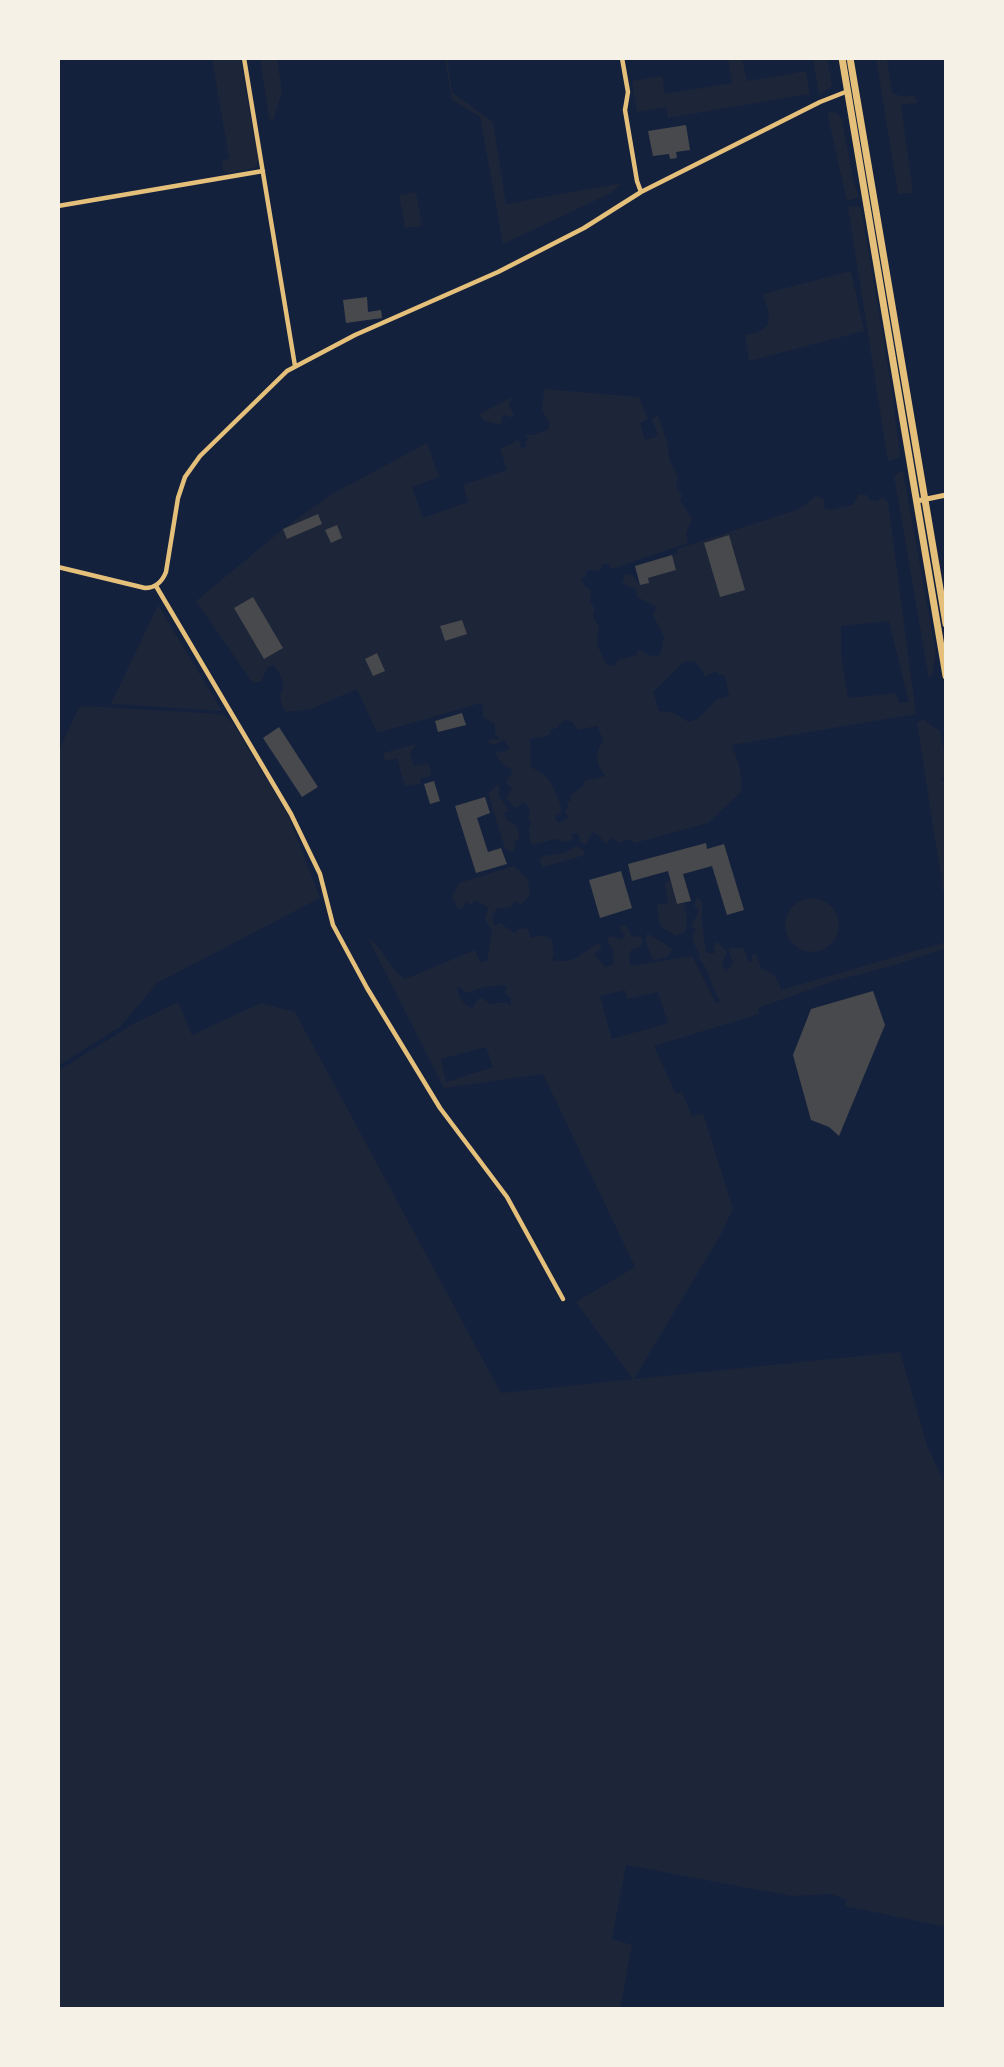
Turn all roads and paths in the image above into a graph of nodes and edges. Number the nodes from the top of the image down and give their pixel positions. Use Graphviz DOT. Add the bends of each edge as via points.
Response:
graph roads {
  1 [pos="244,58"];
  2 [pos="622,58"];
  3 [pos="842,58"];
  4 [pos="850,58"];
  5 [pos="852,91"];
  6 [pos="263,171"];
  7 [pos="641,192"];
  8 [pos="58,206"];
  9 [pos="295,366"];
  10 [pos="946,495"];
  11 [pos="921,500"];
  12 [pos="58,567"];
  13 [pos="156,586"];
  14 [pos="946,624"];
  15 [pos="946,676"];
  16 [pos="563,1299"];
  1 -- 6 [label="street"];
  2 -- 7 [label="street" via="628,92 625,110"];
  3 -- 5 [label="main road"];
  4 -- 5 [label="main road"];
  5 -- 7 [label="street" via="809,107"];
  5 -- 11 [label="main road"];
  6 -- 8 [label="street"];
  6 -- 9 [label="street"];
  7 -- 9 [label="street" via="584,228 498,272"];
  9 -- 13 [label="street" via="187,473 179,493 166,572"];
  10 -- 11 [label="street"];
  11 -- 14 [label="main road"];
  11 -- 15 [label="main road"];
  12 -- 13 [label="street" via="141,587"];
  13 -- 16 [label="street" via="291,814 320,874 333,925 367,988 440,1108 508,1197"];
}
